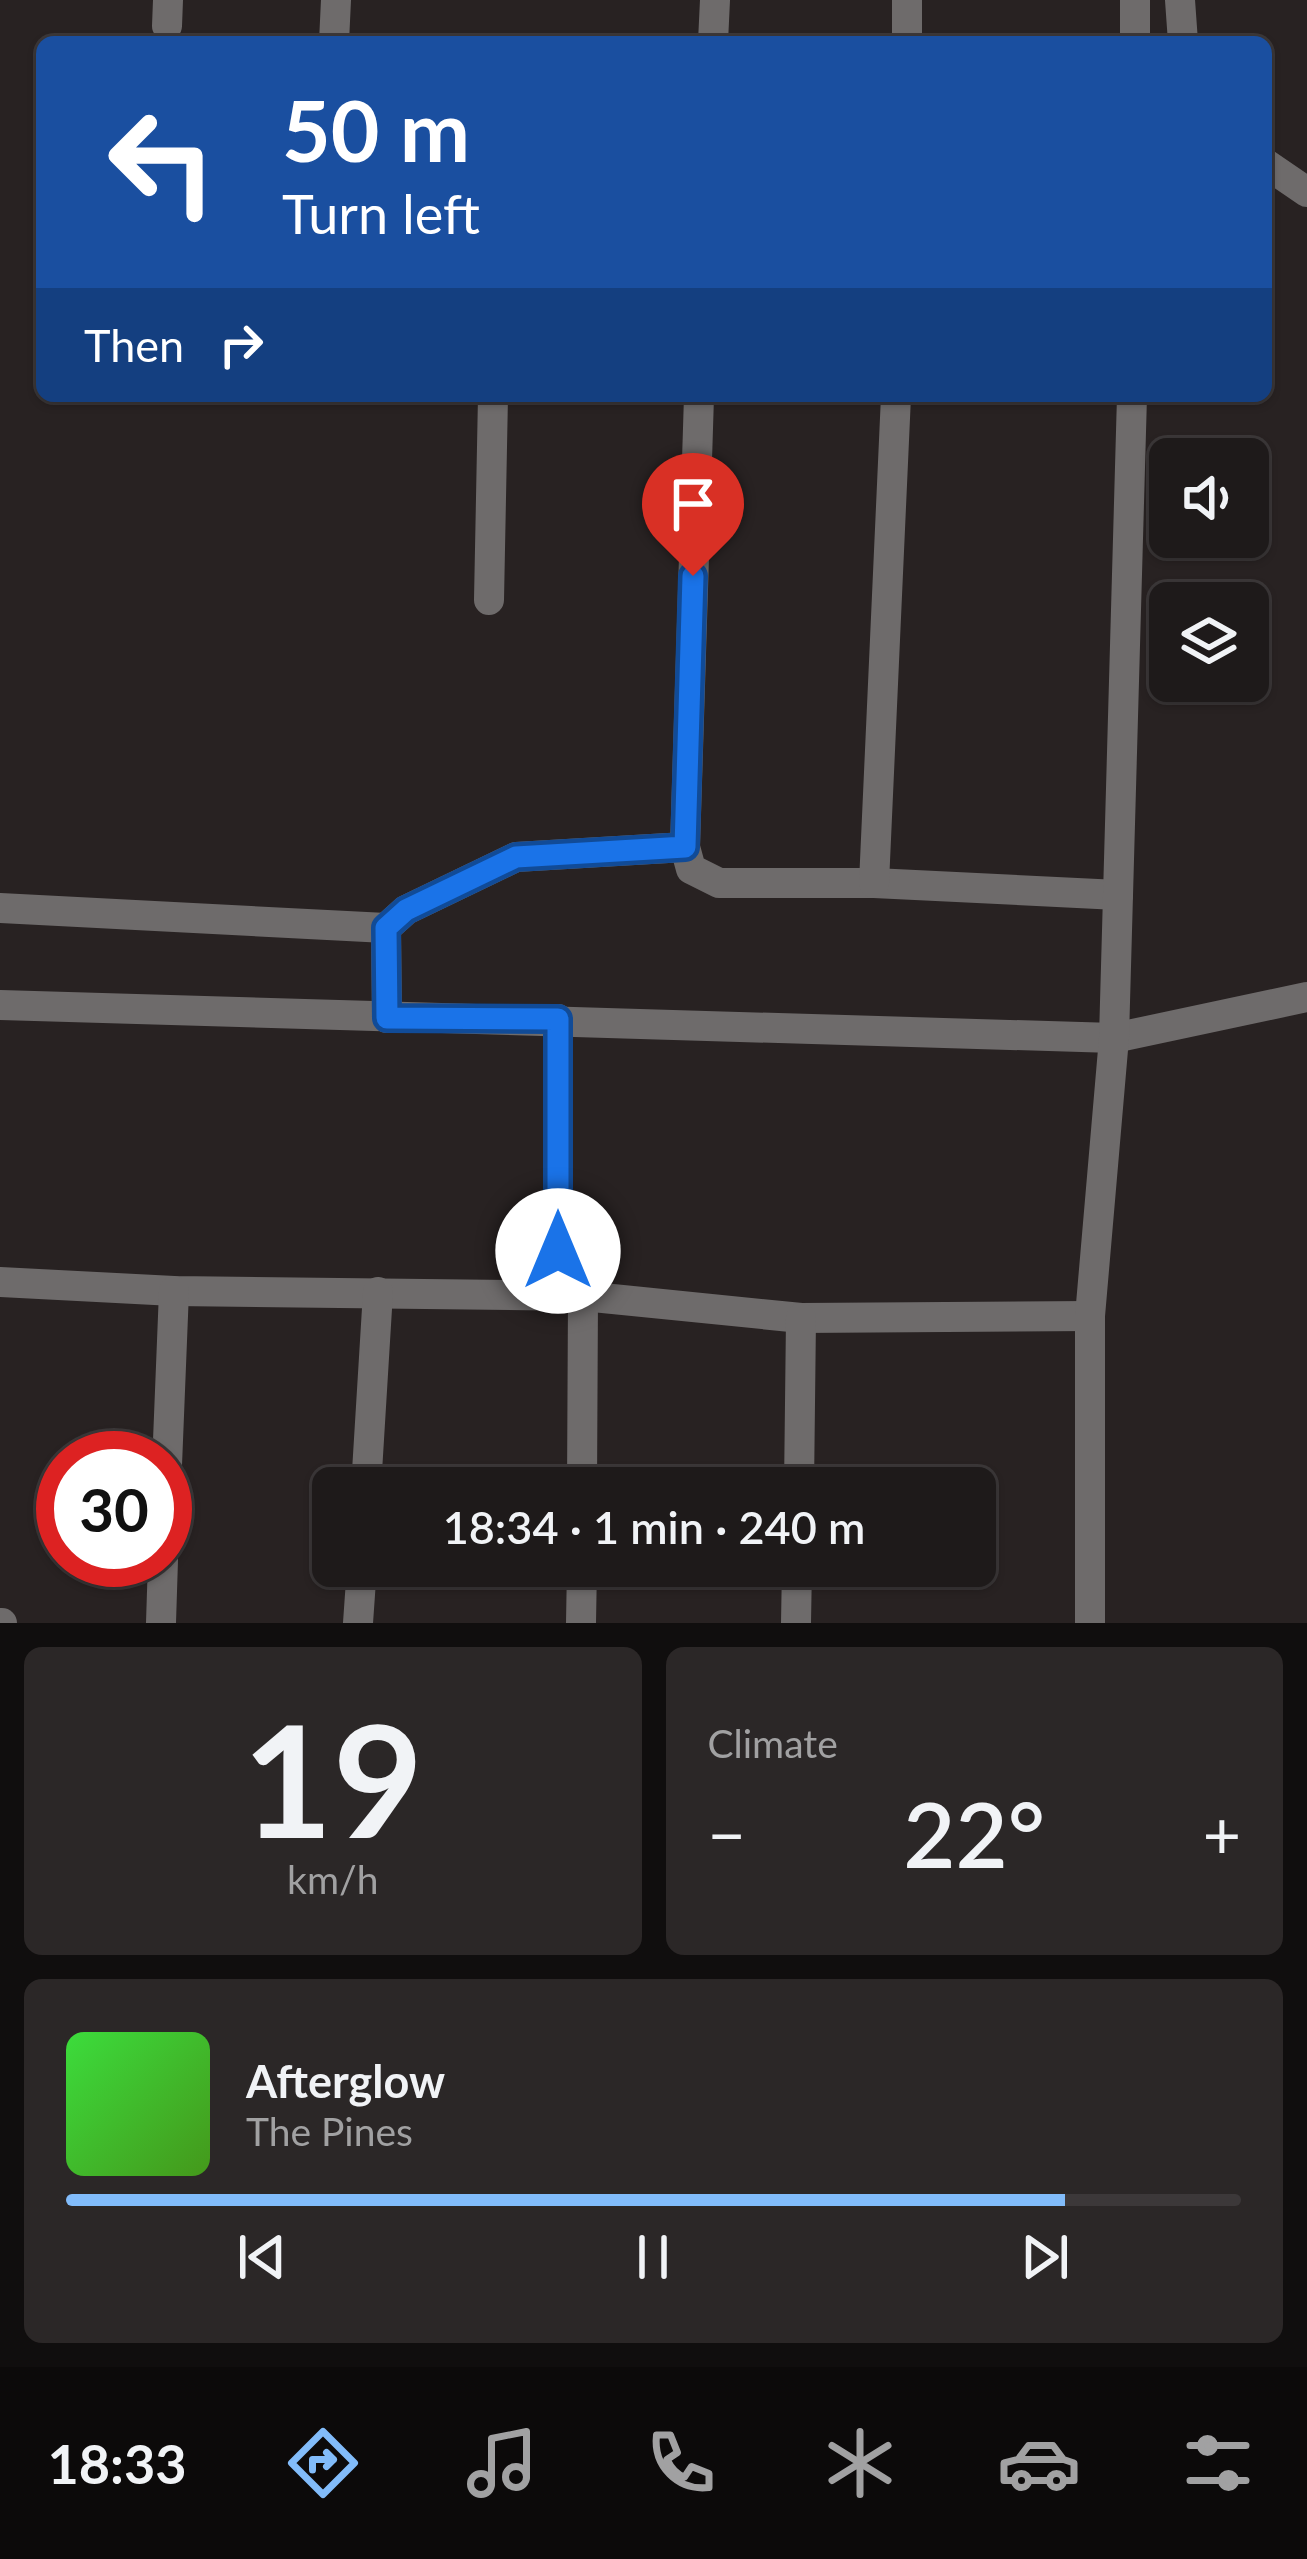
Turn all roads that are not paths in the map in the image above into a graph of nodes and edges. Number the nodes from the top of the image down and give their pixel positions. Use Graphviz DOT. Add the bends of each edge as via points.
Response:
graph roads {
  1 [pos="336,0"];
  2 [pos="715,0"];
  3 [pos="908,0"];
  4 [pos="1135,0"];
  5 [pos="1180,0"];
  6 [pos="334,36"];
  7 [pos="713,36"];
  8 [pos="907,36"];
  9 [pos="1135,36"];
  10 [pos="1183,36"];
  11 [pos="1272,168"];
  12 [pos="1307,191"];
  13 [pos="493,402"];
  14 [pos="699,402"];
  15 [pos="896,402"];
  16 [pos="1132,402"];
  17 [pos="489,600"];
  18 [pos="685,847"];
  19 [pos="874,884"];
  20 [pos="1118,895"];
  21 [pos="0,908"];
  22 [pos="386,928"];
  23 [pos="1307,998"];
  24 [pos="0,1005"];
  25 [pos="387,1018"];
  26 [pos="558,1019"];
  27 [pos="1114,1037"];
  28 [pos="0,1282"];
  29 [pos="174,1291"];
  30 [pos="378,1292"];
  31 [pos="570,1297"];
  32 [pos="1090,1316"];
  33 [pos="801,1318"];
  34 [pos="168,1431"];
  35 [pos="367,1467"];
  36 [pos="581,1467"];
  37 [pos="799,1467"];
  38 [pos="162,1587"];
  39 [pos="361,1587"];
  40 [pos="582,1587"];
  41 [pos="797,1587"];
  42 [pos="160,1623"];
  43 [pos="358,1623"];
  44 [pos="581,1623"];
  45 [pos="796,1623"];
  46 [pos="1090,1623"];
  1 -- 6 [label="street"];
  2 -- 7 [label="street"];
  3 -- 8 [label="street"];
  4 -- 9 [label="street"];
  5 -- 10 [label="street"];
  11 -- 12 [label="street"];
  13 -- 17 [label="street"];
  14 -- 18 [label="street"];
  15 -- 19 [label="street"];
  16 -- 20 [label="street"];
  18 -- 19 [label="street" via="691,869 719,883"];
  18 -- 22 [label="street" via="516,857 406,910"];
  19 -- 20 [label="street"];
  20 -- 27 [label="street"];
  21 -- 22 [label="street"];
  22 -- 25 [label="street"];
  23 -- 27 [label="street"];
  24 -- 25 [label="street"];
  25 -- 26 [label="street"];
  26 -- 27 [label="street"];
  26 -- 31 [label="street"];
  27 -- 32 [label="street"];
  28 -- 29 [label="street"];
  29 -- 30 [label="street"];
  29 -- 34 [label="street"];
  30 -- 31 [label="street"];
  30 -- 35 [label="street"];
  31 -- 33 [label="street"];
  31 -- 36 [label="street"];
  32 -- 33 [label="street"];
  32 -- 46 [label="street"];
  33 -- 37 [label="street"];
  38 -- 42 [label="street"];
  39 -- 43 [label="street"];
  40 -- 44 [label="street"];
  41 -- 45 [label="street"];
}
